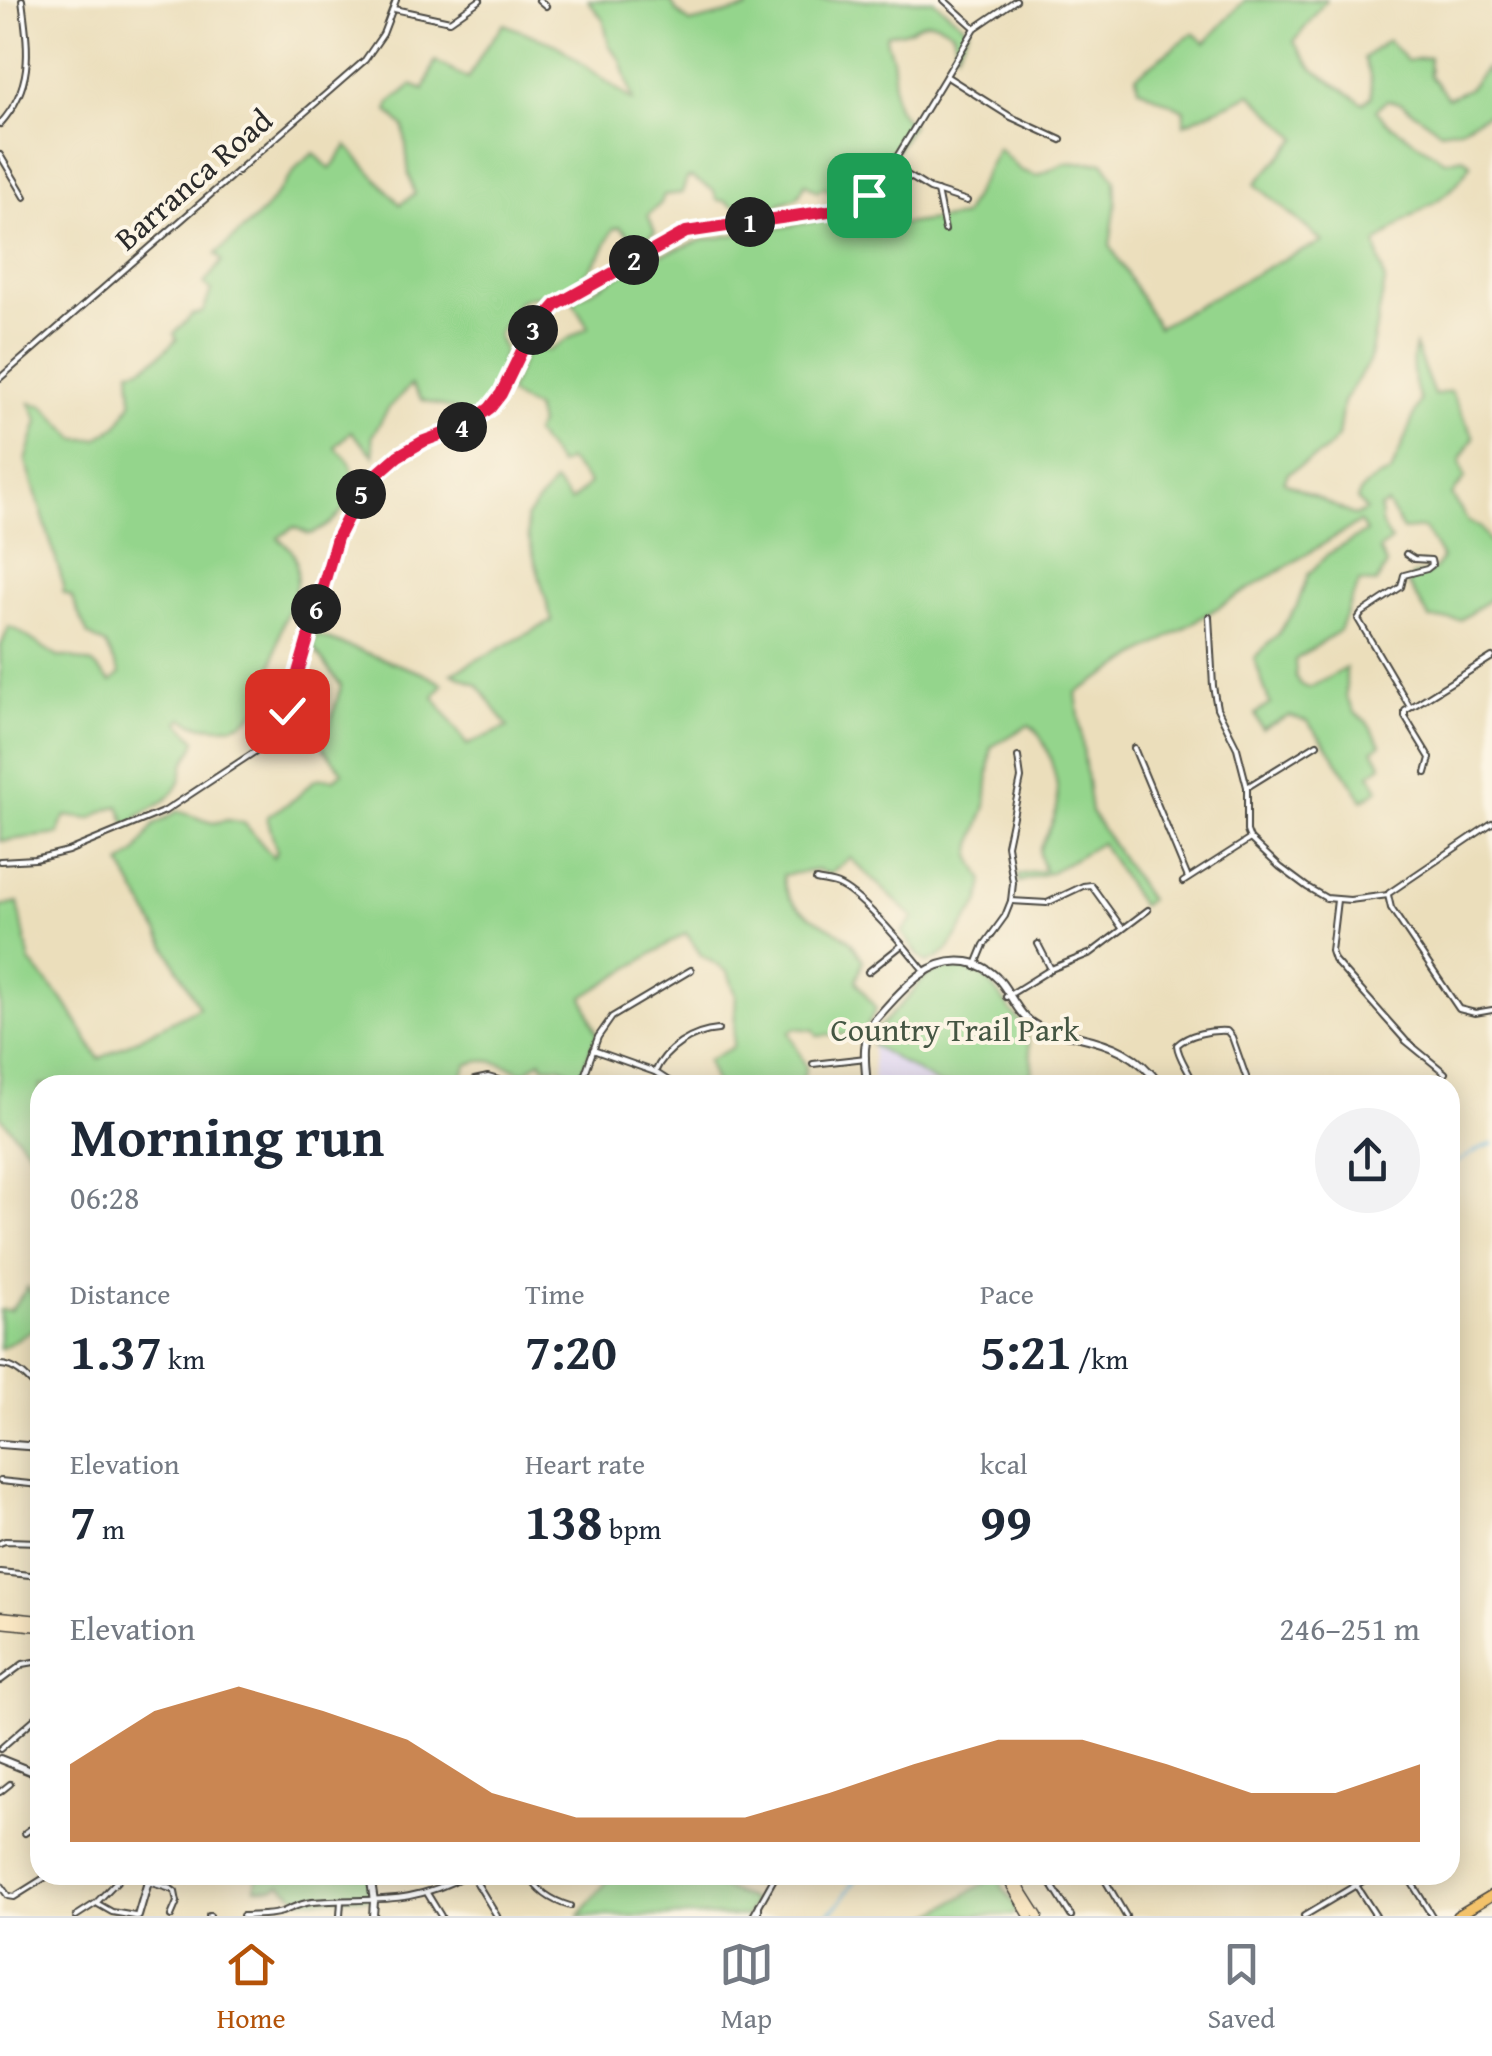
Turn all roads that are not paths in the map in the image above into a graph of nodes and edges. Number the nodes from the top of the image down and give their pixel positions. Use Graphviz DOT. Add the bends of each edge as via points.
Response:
graph roads {
  1 [pos="22,0"];
  2 [pos="396,0"];
  3 [pos="480,0"];
  4 [pos="538,0"];
  5 [pos="944,0"];
  6 [pos="1016,0"];
  7 [pos="546,6"];
  8 [pos="394,9"];
  9 [pos="976,28"];
  10 [pos="946,76"];
  11 [pos="0,124"];
  12 [pos="1061,140"];
  13 [pos="0,155"];
  14 [pos="891,165"];
  15 [pos="937,191"];
  16 [pos="25,197"];
  17 [pos="967,201"];
  18 [pos="945,230"];
  19 [pos="0,378"];
  20 [pos="1406,554"];
  21 [pos="1209,617"];
  22 [pos="1492,657"];
  23 [pos="1410,707"];
  24 [pos="1318,744"];
  25 [pos="1134,748"];
  26 [pos="1018,757"];
  27 [pos="1426,773"];
  28 [pos="1248,787"];
  29 [pos="1492,823"];
  30 [pos="1250,839"];
  31 [pos="0,862"];
  32 [pos="816,880"];
  33 [pos="1388,895"];
  34 [pos="1337,900"];
  35 [pos="1011,901"];
  36 [pos="1148,910"];
  37 [pos="1122,928"];
  38 [pos="1038,944"];
  39 [pos="902,945"];
  40 [pos="976,966"];
  41 [pos="1050,968"];
  42 [pos="690,970"];
  43 [pos="868,972"];
  44 [pos="925,972"];
  45 [pos="1008,996"];
  46 [pos="1492,1010"];
  47 [pos="718,1030"];
  48 [pos="593,1050"];
  49 [pos="865,1059"];
  50 [pos="812,1064"];
  51 [pos="655,1072"];
  52 [pos="1445,1073"];
  53 [pos="585,1075"];
  54 [pos="660,1075"];
  55 [pos="867,1075"];
  56 [pos="1151,1075"];
  57 [pos="1190,1075"];
  58 [pos="1245,1075"];
  59 [pos="0,1365"];
  60 [pos="30,1383"];
  61 [pos="0,1444"];
  62 [pos="30,1446"];
  63 [pos="0,1482"];
  64 [pos="30,1484"];
  65 [pos="30,1541"];
  66 [pos="0,1544"];
  67 [pos="0,1572"];
  68 [pos="30,1575"];
  69 [pos="0,1620"];
  70 [pos="30,1623"];
  71 [pos="30,1662"];
  72 [pos="0,1668"];
  73 [pos="7,1675"];
  74 [pos="0,1681"];
  75 [pos="30,1723"];
  76 [pos="0,1749"];
  77 [pos="0,1759"];
  78 [pos="30,1771"];
  79 [pos="10,1784"];
  80 [pos="0,1792"];
  81 [pos="30,1829"];
  82 [pos="25,1833"];
  83 [pos="0,1885"];
  84 [pos="33,1885"];
  85 [pos="112,1885"];
  86 [pos="147,1885"];
  87 [pos="163,1885"];
  88 [pos="372,1885"];
  89 [pos="446,1885"];
  90 [pos="476,1885"];
  91 [pos="537,1885"];
  92 [pos="770,1885"];
  93 [pos="1011,1885"];
  94 [pos="1017,1885"];
  95 [pos="1052,1885"];
  96 [pos="1108,1885"];
  97 [pos="1356,1885"];
  98 [pos="1414,1885"];
  99 [pos="427,1893"];
  100 [pos="1492,1896"];
  101 [pos="340,1900"];
  102 [pos="374,1901"];
  103 [pos="96,1902"];
  104 [pos="570,1906"];
  105 [pos="1030,1914"];
  106 [pos="76,1916"];
  107 [pos="137,1916"];
  108 [pos="171,1916"];
  109 [pos="243,1916"];
  110 [pos="340,1916"];
  111 [pos="373,1916"];
  112 [pos="440,1916"];
  113 [pos="498,1916"];
  114 [pos="756,1916"];
  115 [pos="1071,1916"];
  116 [pos="1126,1916"];
  117 [pos="1304,1916"];
  118 [pos="1376,1916"];
  119 [pos="1432,1916"];
  120 [pos="1457,1916"];
  1 -- 11 [label="street" via="27,72"];
  2 -- 8 [label="street, Barranca Road"];
  3 -- 8 [label="street" via="450,20"];
  4 -- 7 [label="street"];
  5 -- 9 [label="street"];
  6 -- 9 [label="street"];
  8 -- 19 [label="street, Barranca Road" via="365,60"];
  9 -- 10 [label="street"];
  10 -- 12 [label="street"];
  10 -- 14 [label="street"];
  13 -- 16 [label="street"];
  14 -- 15 [label="street"];
  14 -- 31 [label="street" via="855,205 686,232 556,305 529,336 490,408 398,456 357,499 337,538 288,708 266,742 156,816 68,851"];
  15 -- 17 [label="street"];
  15 -- 18 [label="street"];
  20 -- 23 [label="street" via="1432,565 1407,573 1401,587 1358,619"];
  21 -- 28 [label="street" via="1217,708"];
  22 -- 23 [label="street"];
  23 -- 27 [label="street" via="1405,716 1430,758"];
  24 -- 28 [label="street"];
  25 -- 30 [label="street" via="1185,880"];
  26 -- 35 [label="street" via="1021,778 1007,845"];
  28 -- 30 [label="street"];
  29 -- 33 [label="street"];
  30 -- 34 [label="street" via="1306,887"];
  32 -- 39 [label="street" via="846,890"];
  33 -- 34 [label="street"];
  33 -- 46 [label="street" via="1460,1009"];
  34 -- 52 [label="street" via="1334,960 1403,1038"];
  35 -- 37 [label="street" via="1046,903 1092,885"];
  35 -- 40 [label="street"];
  36 -- 37 [label="street"];
  37 -- 41 [label="street" via="1091,954"];
  38 -- 41 [label="street"];
  39 -- 43 [label="street"];
  39 -- 44 [label="street"];
  40 -- 44 [label="street" via="945,962"];
  40 -- 45 [label="street" via="992,973"];
  41 -- 45 [label="street"];
  42 -- 48 [label="street" via="612,1017"];
  44 -- 49 [label="street" via="874,1020"];
  45 -- 56 [label="street" via="1033,1024 1116,1047"];
  47 -- 51 [label="street" via="670,1050"];
  48 -- 51 [label="street"];
  48 -- 53 [label="street"];
  49 -- 50 [label="street"];
  49 -- 55 [label="street"];
  51 -- 54 [label="street"];
  57 -- 58 [label="street" via="1178,1043 1222,1030"];
  59 -- 60 [label="street"];
  61 -- 62 [label="street"];
  63 -- 64 [label="street"];
  65 -- 66 [label="street"];
  67 -- 68 [label="street"];
  69 -- 70 [label="main road"];
  71 -- 73 [label="street"];
  72 -- 73 [label="street"];
  73 -- 74 [label="street"];
  75 -- 76 [label="street"];
  77 -- 78 [label="street"];
  79 -- 80 [label="street"];
  81 -- 82 [label="street"];
  83 -- 84 [label="street" via="16,1896"];
  85 -- 103 [label="street"];
  86 -- 107 [label="street"];
  87 -- 108 [label="street" via="176,1894"];
  88 -- 102 [label="street"];
  89 -- 99 [label="street"];
  90 -- 113 [label="street"];
  91 -- 104 [label="street"];
  92 -- 114 [label="street"];
  93 -- 105 [label="main road"];
  94 -- 105 [label="main road"];
  95 -- 115 [label="street"];
  96 -- 116 [label="street"];
  97 -- 117 [label="street"];
  97 -- 118 [label="street"];
  98 -- 119 [label="street"];
  99 -- 102 [label="street"];
  99 -- 112 [label="street"];
  100 -- 120 [label="main road"];
  101 -- 102 [label="street"];
  101 -- 109 [label="street"];
  101 -- 110 [label="street"];
  102 -- 111 [label="street"];
  103 -- 106 [label="street"];
  103 -- 107 [label="street"];
}
